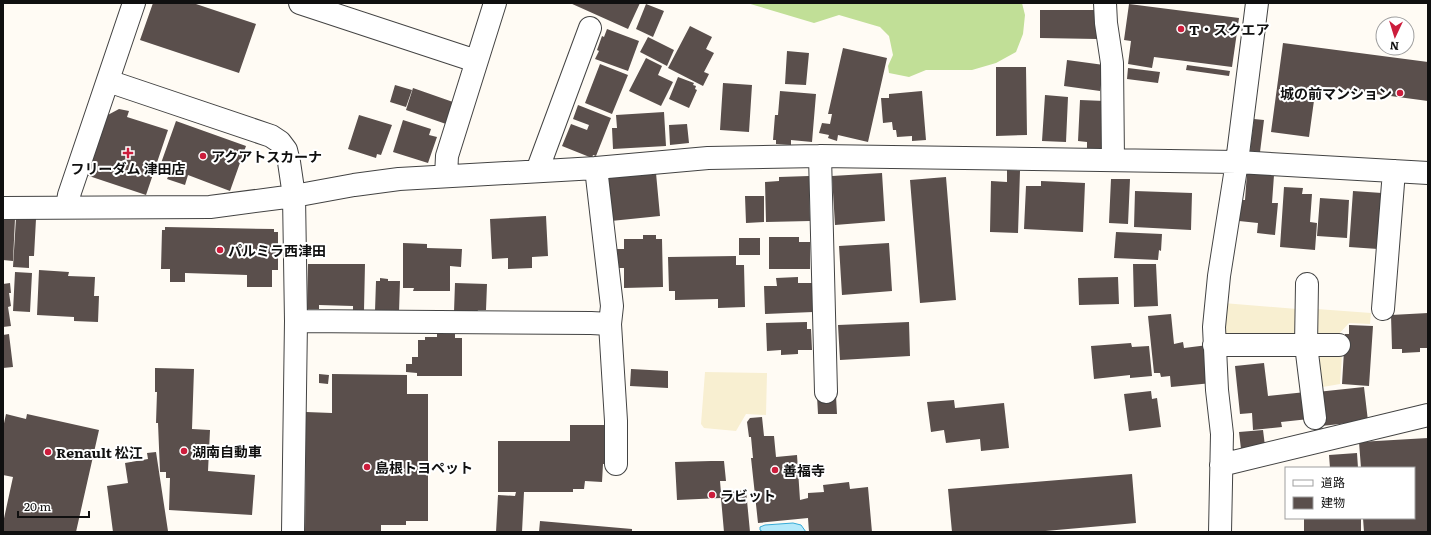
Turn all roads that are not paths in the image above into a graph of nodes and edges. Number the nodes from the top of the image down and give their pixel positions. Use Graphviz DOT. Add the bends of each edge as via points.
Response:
graph roads {
  1 [pos="134,3"];
  2 [pos="300,3"];
  3 [pos="495,3"];
  4 [pos="1105,3"];
  5 [pos="1257,3"];
  6 [pos="590,28"];
  7 [pos="476,61"];
  8 [pos="108,81"];
  9 [pos="820,156"];
  10 [pos="1113,160"];
  11 [pos="1237,162"];
  12 [pos="596,168"];
  13 [pos="537,171"];
  14 [pos="1394,171"];
  15 [pos="1428,173"];
  16 [pos="446,176"];
  17 [pos="294,196"];
  18 [pos="67,207"];
  19 [pos="3,208"];
  20 [pos="1307,284"];
  21 [pos="1383,309"];
  22 [pos="296,321"];
  23 [pos="610,324"];
  24 [pos="1214,345"];
  25 [pos="1306,346"];
  26 [pos="1339,346"];
  27 [pos="826,392"];
  28 [pos="1428,415"];
  29 [pos="1315,418"];
  30 [pos="616,464"];
  31 [pos="1221,465"];
  32 [pos="294,532"];
  33 [pos="1220,532"];
  1 -- 8 [label="street"];
  2 -- 7 [label="street"];
  3 -- 7 [label="street"];
  4 -- 10 [label="street" via="1112,63"];
  5 -- 11 [label="street"];
  6 -- 13 [label="street"];
  7 -- 16 [label="street" via="447,156"];
  8 -- 17 [label="street" via="271,136 286,150"];
  8 -- 18 [label="street"];
  9 -- 10 [label="street"];
  9 -- 12 [label="street" via="708,158"];
  9 -- 27 [label="street"];
  10 -- 11 [label="street"];
  11 -- 14 [label="street"];
  11 -- 24 [label="street" via="1219,276"];
  12 -- 13 [label="street"];
  12 -- 23 [label="street" via="612,306"];
  13 -- 16 [label="street"];
  14 -- 15 [label="street"];
  14 -- 21 [label="street"];
  16 -- 17 [label="street" via="384,181"];
  17 -- 18 [label="street" via="210,207"];
  17 -- 22 [label="street"];
  18 -- 19 [label="street"];
  20 -- 25 [label="street"];
  22 -- 23 [label="street"];
  22 -- 32 [label="street"];
  23 -- 30 [label="street"];
  24 -- 25 [label="street"];
  24 -- 31 [label="street" via="1222,434"];
  25 -- 26 [label="street"];
  25 -- 29 [label="street"];
  28 -- 31 [label="street"];
  31 -- 33 [label="street"];
}
